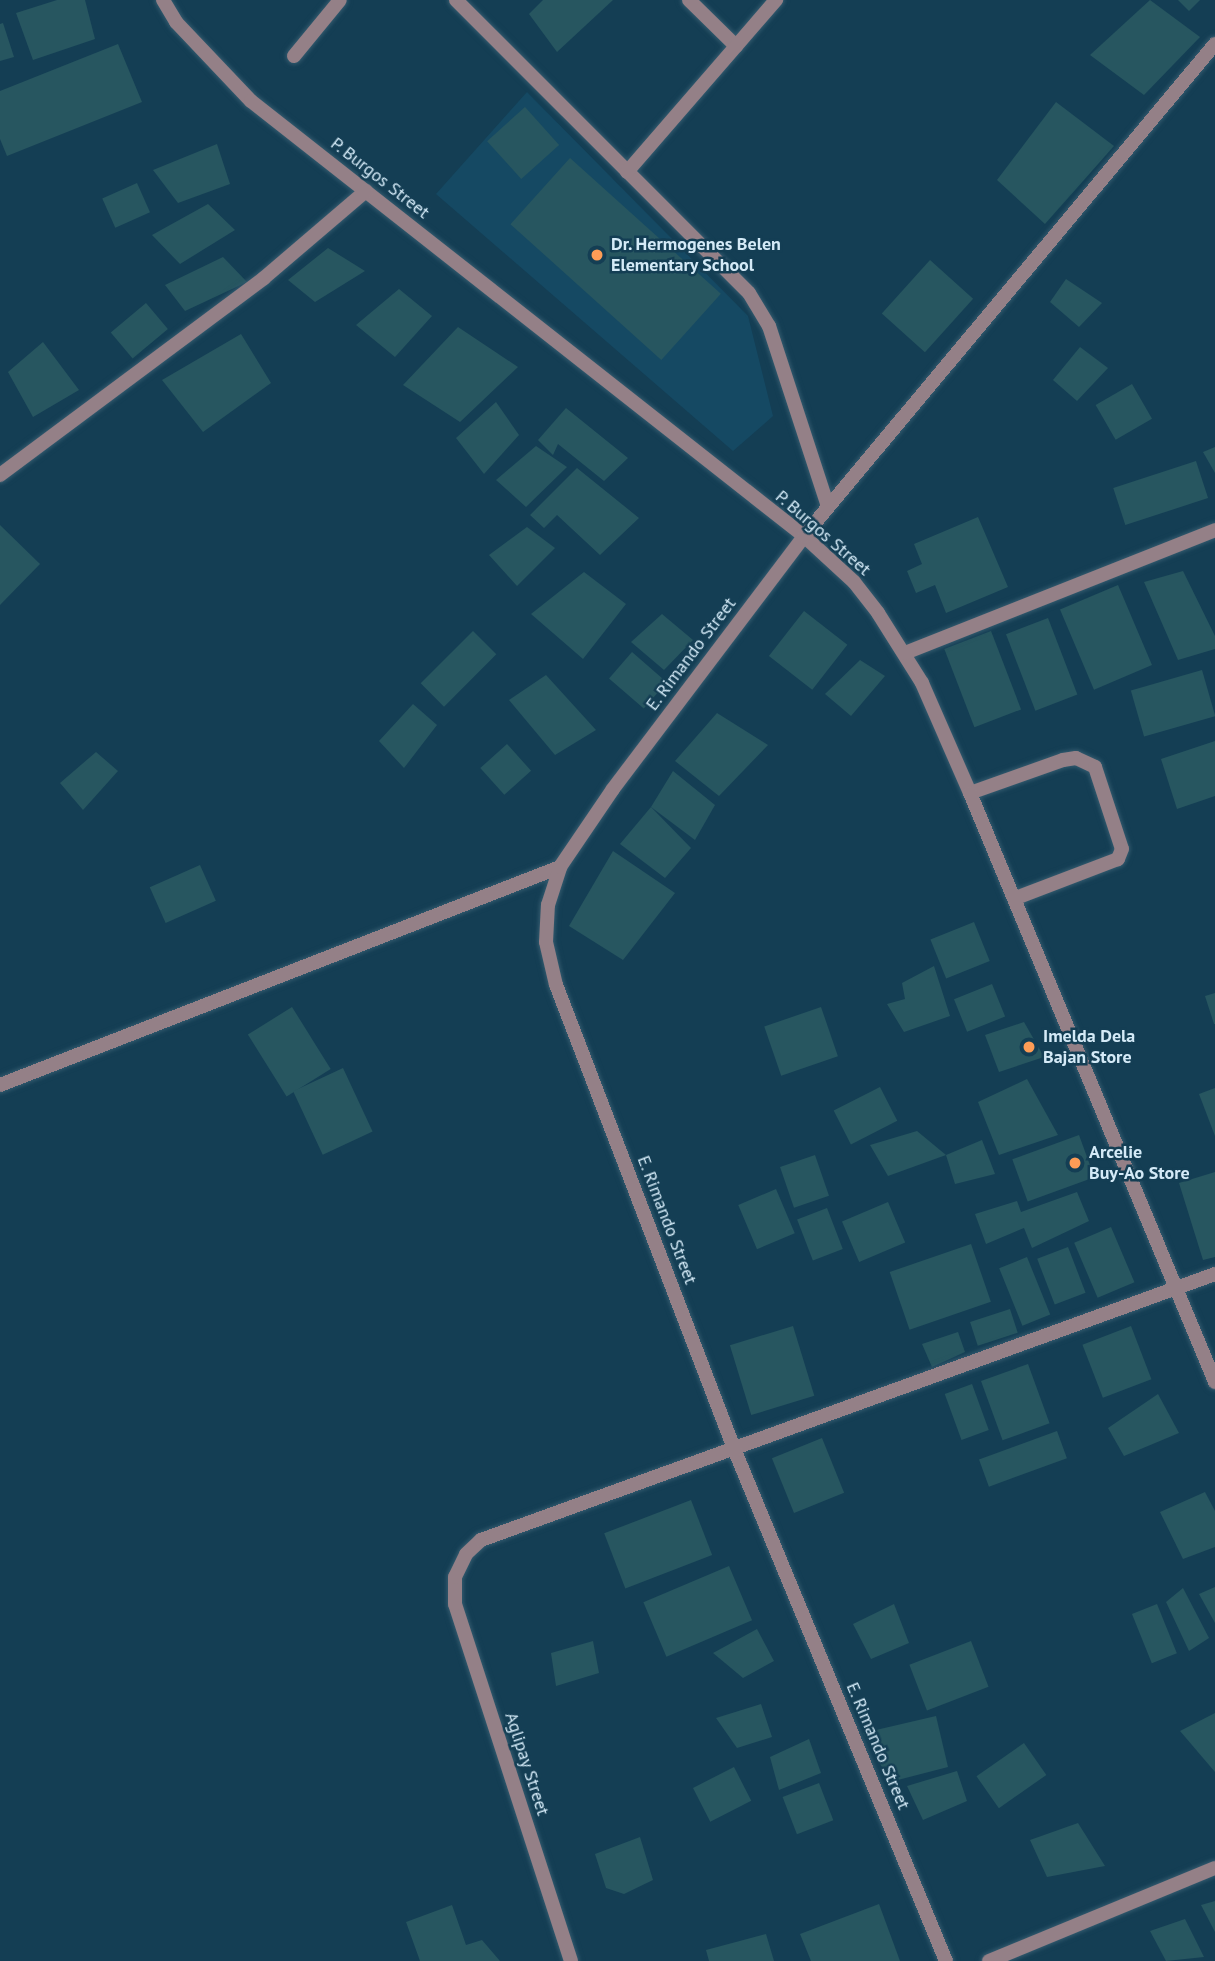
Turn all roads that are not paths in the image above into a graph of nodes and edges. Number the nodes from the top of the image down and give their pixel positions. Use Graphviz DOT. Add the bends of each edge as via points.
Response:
graph roads {
  1 [pos="163,0"];
  2 [pos="340,0"];
  3 [pos="456,0"];
  4 [pos="689,0"];
  5 [pos="776,0"];
  6 [pos="1215,44"];
  7 [pos="736,46"];
  8 [pos="294,56"];
  9 [pos="627,172"];
  10 [pos="366,191"];
  11 [pos="0,475"];
  12 [pos="828,506"];
  13 [pos="1215,530"];
  14 [pos="804,537"];
  15 [pos="905,653"];
  16 [pos="970,793"];
  17 [pos="560,867"];
  18 [pos="1016,898"];
  19 [pos="0,1085"];
  20 [pos="1215,1274"];
  21 [pos="1174,1289"];
  22 [pos="1215,1382"];
  23 [pos="735,1451"];
  24 [pos="1215,1868"];
  25 [pos="571,1961"];
  26 [pos="946,1961"];
  27 [pos="989,1961"];
  1 -- 10 [label="street, P. Burgos Street" via="176,22 251,101"];
  2 -- 8 [label="street"];
  3 -- 9 [label="street"];
  4 -- 7 [label="street"];
  5 -- 7 [label="street"];
  6 -- 12 [label="street, E. Rimando Street"];
  7 -- 9 [label="street"];
  9 -- 12 [label="street" via="750,293 769,326"];
  10 -- 11 [label="street" via="264,278"];
  10 -- 14 [label="street, P. Burgos Street"];
  12 -- 14 [label="street, E. Rimando Street"];
  13 -- 15 [label="street"];
  14 -- 15 [label="street, P. Burgos Street" via="854,582"];
  14 -- 17 [label="street, E. Rimando Street" via="613,789"];
  15 -- 16 [label="street, P. Burgos Street"];
  16 -- 18 [label="street, P. Burgos Street"];
  16 -- 18 [label="street" via="1063,760 1076,758 1095,768 1122,849 1118,859"];
  17 -- 19 [label="street"];
  17 -- 23 [label="street, E. Rimando Street" via="548,905 546,942 556,985"];
  18 -- 21 [label="street, P. Burgos Street"];
  20 -- 21 [label="street"];
  21 -- 22 [label="street, P. Burgos Street"];
  21 -- 23 [label="street"];
  23 -- 25 [label="street, Aglipay Street" via="481,1540 466,1554 455,1577 455,1604"];
  23 -- 26 [label="street, E. Rimando Street"];
  24 -- 27 [label="street"];
}
